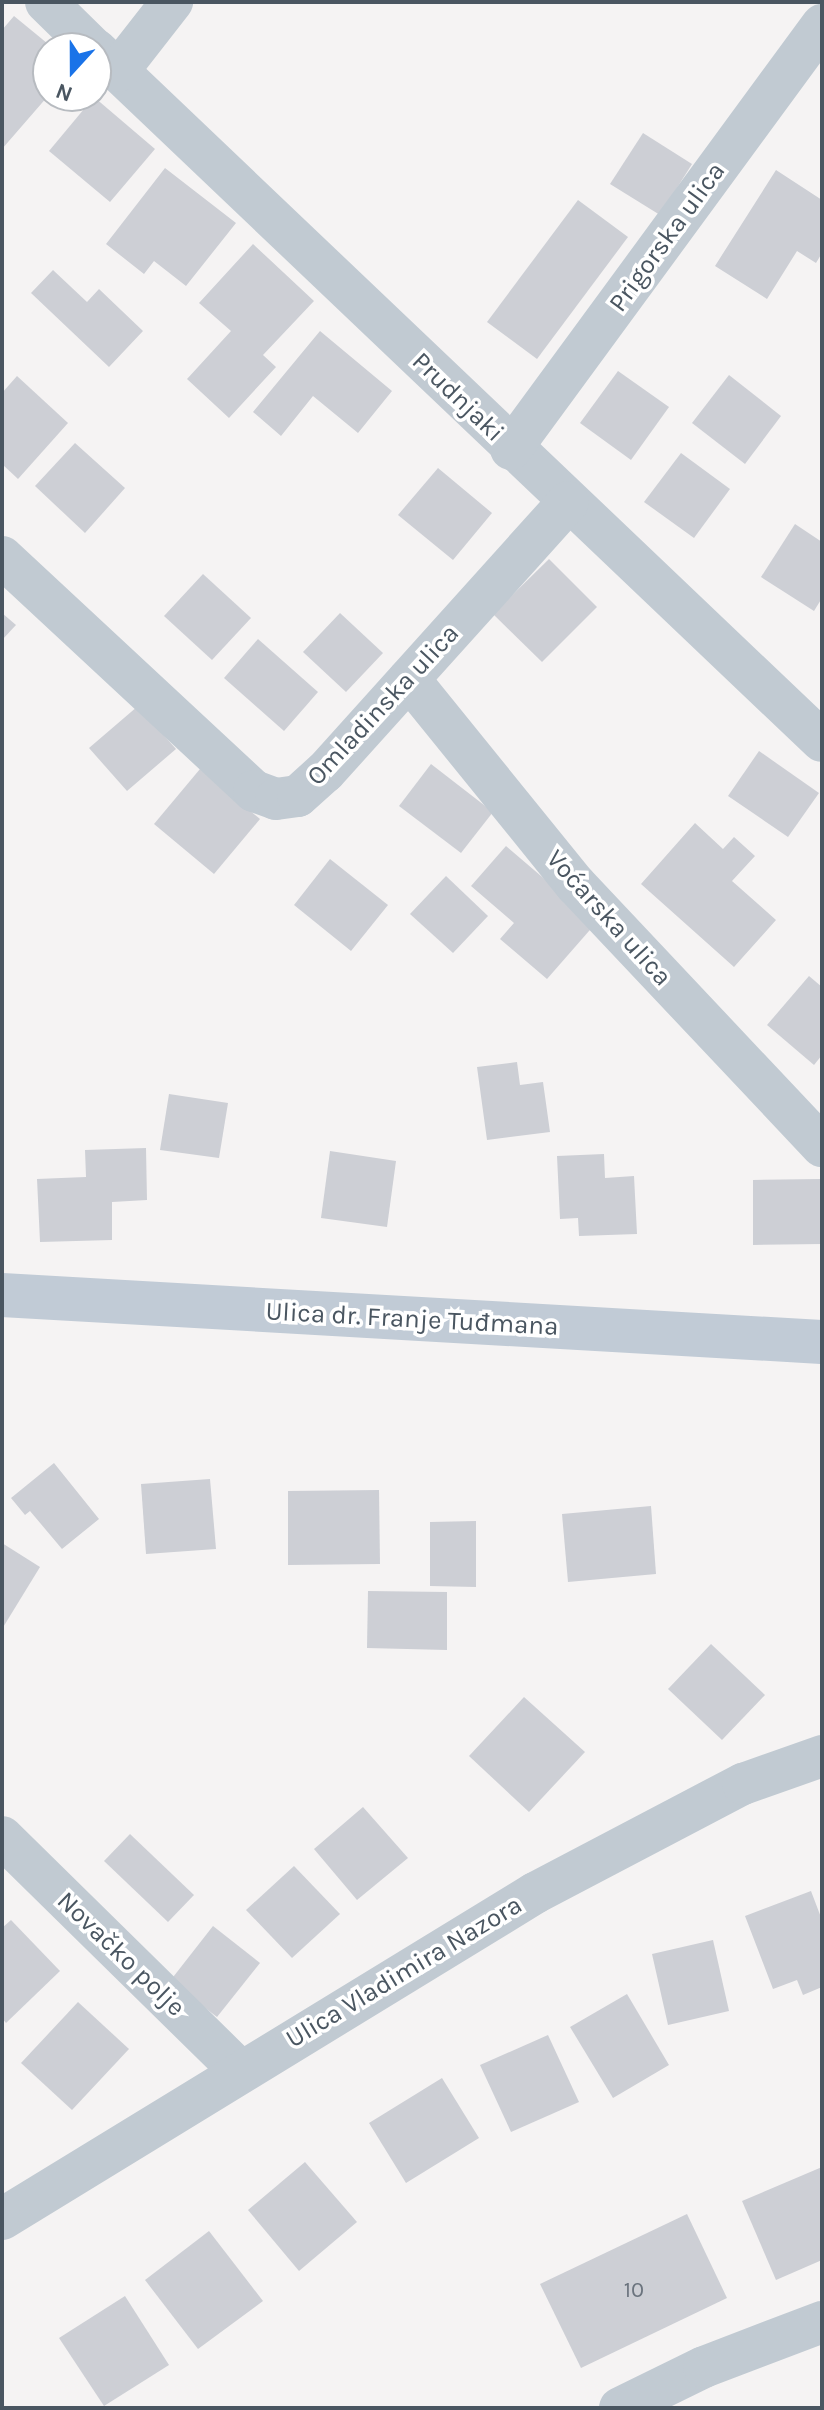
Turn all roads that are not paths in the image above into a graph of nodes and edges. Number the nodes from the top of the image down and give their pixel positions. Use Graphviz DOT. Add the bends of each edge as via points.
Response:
graph roads {
  1 [pos="46,2"];
  2 [pos="172,2"];
  3 [pos="822,25"];
  4 [pos="77,32"];
  5 [pos="112,49"];
  6 [pos="112,67"];
  7 [pos="511,449"];
  8 [pos="568,502"];
  9 [pos="2,557"];
  10 [pos="409,679"];
  11 [pos="822,741"];
  12 [pos="822,1146"];
  13 [pos="2,1295"];
  14 [pos="822,1342"];
  15 [pos="822,1756"];
  16 [pos="2,1837"];
  17 [pos="240,2071"];
  18 [pos="2,2219"];
  19 [pos="822,2322"];
  20 [pos="620,2408"];
  1 -- 4 [label="street, Prudnjaki"];
  2 -- 5 [label="street"];
  3 -- 7 [label="street, Prigorska ulica"];
  6 -- 7 [label="street, Prudnjaki"];
  7 -- 8 [label="street, Prudnjaki"];
  8 -- 10 [label="street, Omladinska ulica"];
  8 -- 11 [label="street, Prudnjaki"];
  9 -- 10 [label="street, Omladinska ulica" via="254,791 276,799 298,796 325,772"];
  10 -- 12 [label="street, Voćarska ulica" via="576,885"];
  13 -- 14 [label="main road, Ulica dr. Franje Tuđmana"];
  15 -- 17 [label="street, Ulica Vladimira Nazora" via="743,1784 535,1893"];
  16 -- 17 [label="street, Novačko polje"];
  17 -- 18 [label="street, Ulica Vladimira Nazora"];
  19 -- 20 [label="street" via="704,2367"];
}
